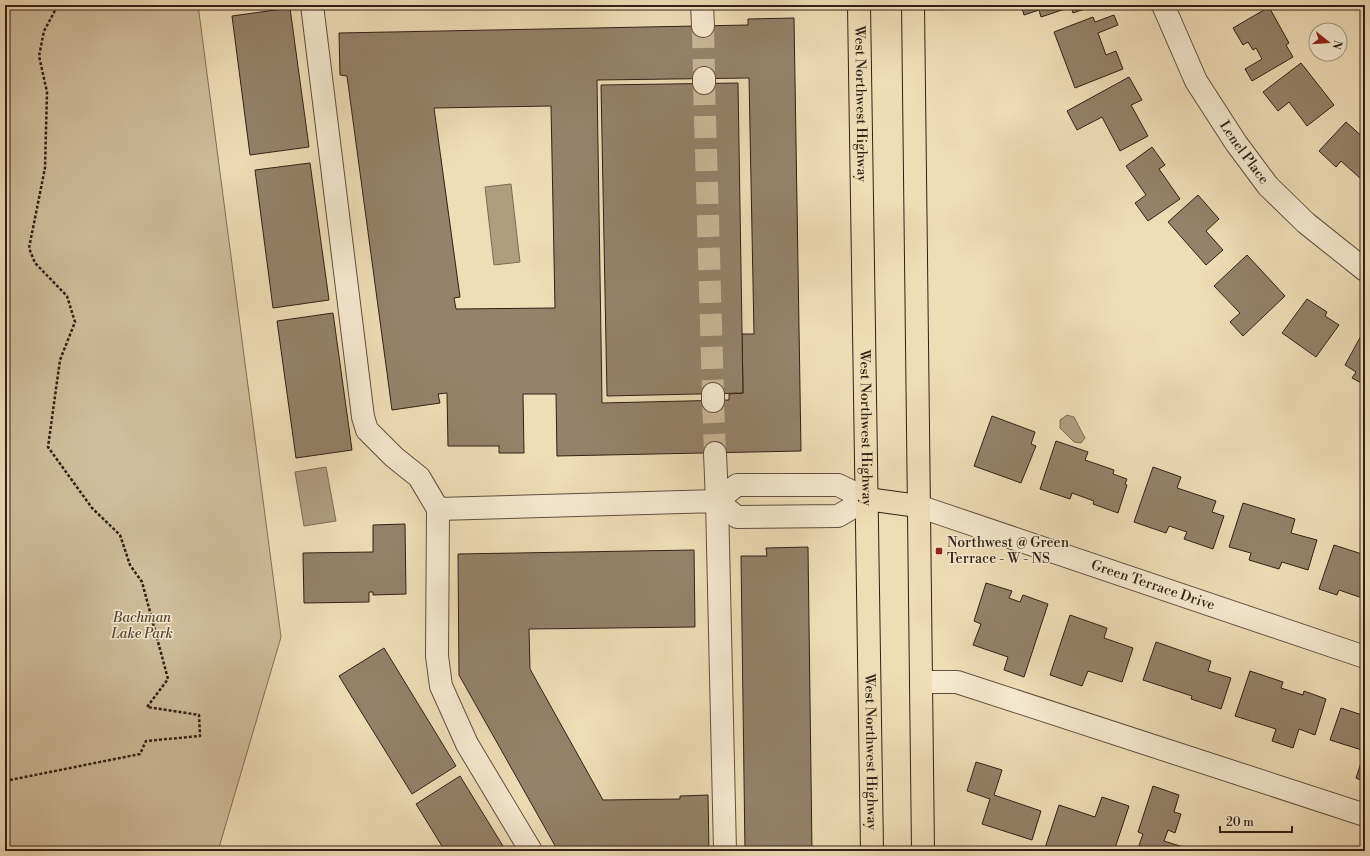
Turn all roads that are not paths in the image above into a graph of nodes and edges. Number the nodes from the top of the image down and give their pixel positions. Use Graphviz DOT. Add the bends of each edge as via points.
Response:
graph roads {
  1 [pos="312,5"];
  2 [pos="859,5"];
  3 [pos="913,5"];
  4 [pos="1163,5"];
  5 [pos="1365,270"];
  6 [pos="715,453"];
  7 [pos="867,499"];
  8 [pos="717,501"];
  9 [pos="918,506"];
  10 [pos="438,509"];
  11 [pos="1365,658"];
  12 [pos="921,682"];
  13 [pos="1365,815"];
  14 [pos="531,851"];
  15 [pos="725,851"];
  16 [pos="872,851"];
  17 [pos="923,851"];
  1 -- 10 [label="street" via="363,417 367,430 419,477"];
  2 -- 7 [label="main road, West Northwest Highway"];
  3 -- 9 [label="main road"];
  4 -- 5 [label="street, Lenel Place" via="1196,81 1236,143 1268,186 1306,223"];
  6 -- 8 [label="street"];
  7 -- 8 [label="street" via="838,485 737,485"];
  7 -- 8 [label="street" via="838,516 738,517"];
  7 -- 9 [label="main road"];
  7 -- 16 [label="main road, West Northwest Highway"];
  8 -- 10 [label="street"];
  8 -- 15 [label="street"];
  9 -- 11 [label="street, Green Terrace Drive"];
  9 -- 12 [label="main road"];
  10 -- 14 [label="street" via="437,656 441,686 467,744"];
  12 -- 13 [label="street" via="957,682"];
  12 -- 17 [label="main road"];
}
